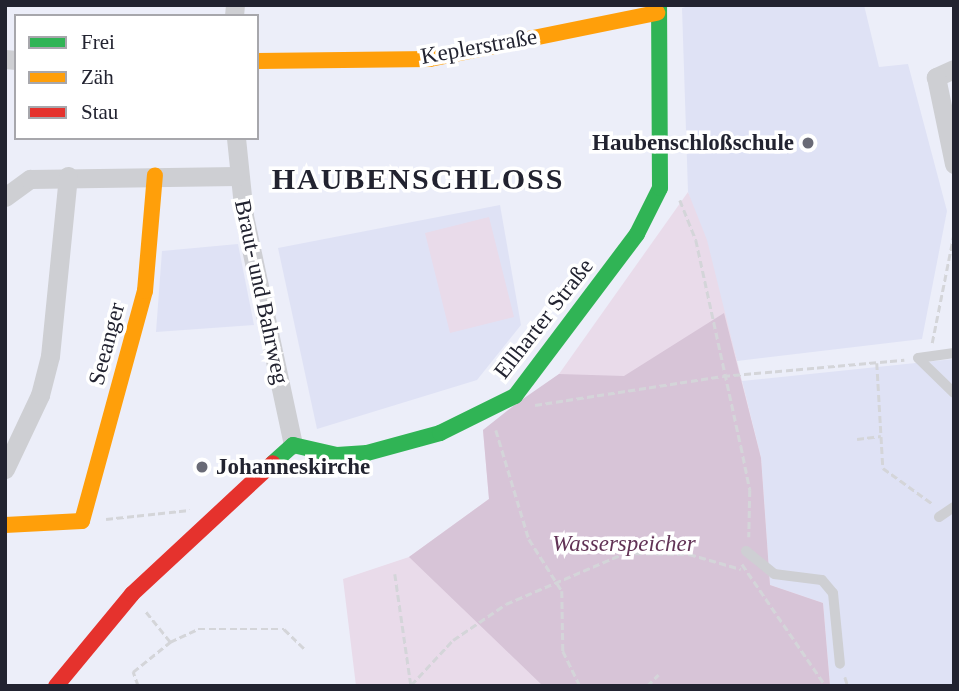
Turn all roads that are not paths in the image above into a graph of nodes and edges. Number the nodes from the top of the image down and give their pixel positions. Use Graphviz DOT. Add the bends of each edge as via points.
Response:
graph roads {
  1 [pos="658,9"];
  2 [pos="259,61"];
  3 [pos="954,69"];
  4 [pos="236,140"];
  5 [pos="954,164"];
  6 [pos="155,175"];
  7 [pos="68,176"];
  8 [pos="237,176"];
  9 [pos="5,197"];
  10 [pos="954,353"];
  11 [pos="954,393"];
  12 [pos="293,445"];
  13 [pos="5,469"];
  14 [pos="954,507"];
  15 [pos="939,517"];
  16 [pos="5,525"];
  17 [pos="747,551"];
  18 [pos="841,664"];
  19 [pos="56,686"];
  1 -- 2 [label="street, Keplerstraße" via="430,58"];
  1 -- 12 [label="street, Ellharter Straße" via="660,188 637,234 515,396 489,412 367,453 337,455"];
  3 -- 5 [label="street" via="936,77"];
  4 -- 8 [label="street, Braut- und Bahrweg"];
  6 -- 7 [label="street"];
  6 -- 8 [label="street"];
  6 -- 16 [label="street, Seeanger" via="145,291 82,521"];
  7 -- 9 [label="street" via="30,179"];
  7 -- 13 [label="street" via="50,356 40,395"];
  8 -- 12 [label="street, Braut- und Bahrweg"];
  10 -- 11 [label="lane" via="923,358"];
  12 -- 19 [label="street" via="132,594"];
  14 -- 15 [label="lane"];
  17 -- 18 [label="lane" via="774,574 822,580 834,593"];
}
